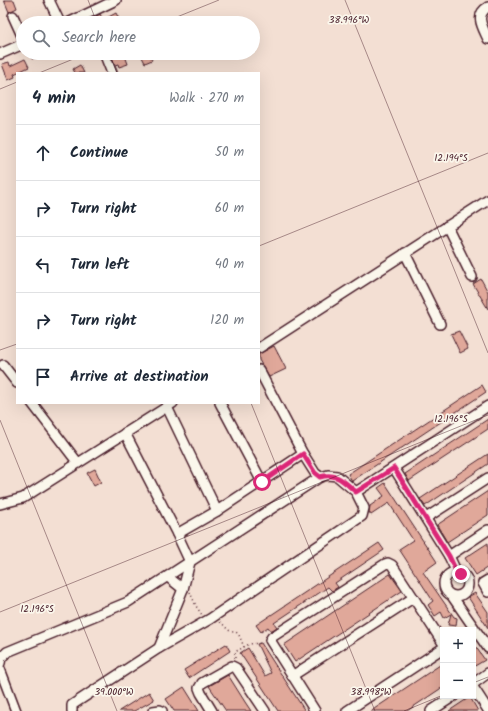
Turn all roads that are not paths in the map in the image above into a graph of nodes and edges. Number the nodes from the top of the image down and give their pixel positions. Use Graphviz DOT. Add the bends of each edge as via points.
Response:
graph roads {
  1 [pos="49,0"];
  2 [pos="111,1"];
  3 [pos="488,7"];
  4 [pos="13,16"];
  5 [pos="57,16"];
  6 [pos="90,16"];
  7 [pos="16,23"];
  8 [pos="488,39"];
  9 [pos="16,47"];
  10 [pos="0,54"];
  11 [pos="107,60"];
  12 [pos="112,72"];
  13 [pos="488,200"];
  14 [pos="447,226"];
  15 [pos="405,253"];
  16 [pos="472,277"];
  17 [pos="440,324"];
  18 [pos="260,347"];
  19 [pos="3,365"];
  20 [pos="260,372"];
  21 [pos="16,382"];
  22 [pos="33,404"];
  23 [pos="221,404"];
  24 [pos="170,405"];
  25 [pos="488,406"];
  26 [pos="125,433"];
  27 [pos="303,454"];
  28 [pos="78,463"];
  29 [pos="394,468"];
  30 [pos="320,477"];
  31 [pos="488,478"];
  32 [pos="262,482"];
  33 [pos="356,492"];
  34 [pos="0,504"];
  35 [pos="217,511"];
  36 [pos="426,518"];
  37 [pos="488,530"];
  38 [pos="177,534"];
  39 [pos="449,556"];
  40 [pos="190,562"];
  41 [pos="457,573"];
  42 [pos="168,577"];
  43 [pos="488,580"];
  44 [pos="183,589"];
  45 [pos="488,592"];
  46 [pos="452,596"];
  47 [pos="413,598"];
  48 [pos="472,627"];
  49 [pos="476,633"];
  50 [pos="440,638"];
  51 [pos="159,648"];
  52 [pos="488,648"];
  53 [pos="440,650"];
  54 [pos="0,663"];
  55 [pos="0,668"];
  56 [pos="488,673"];
  57 [pos="292,676"];
  58 [pos="476,683"];
  59 [pos="476,690"];
  60 [pos="449,699"];
  61 [pos="72,708"];
  62 [pos="488,710"];
  63 [pos="16,711"];
  64 [pos="63,711"];
  65 [pos="153,711"];
  66 [pos="162,711"];
  67 [pos="212,711"];
  68 [pos="265,711"];
  69 [pos="315,711"];
  70 [pos="348,711"];
  71 [pos="431,711"];
  1 -- 5 [label="street"];
  2 -- 6 [label="street"];
  3 -- 8 [label="street" via="480,15"];
  4 -- 7 [label="street"];
  9 -- 10 [label="street"];
  11 -- 12 [label="street"];
  13 -- 14 [label="street"];
  14 -- 15 [label="street"];
  14 -- 16 [label="street"];
  15 -- 17 [label="street"];
  15 -- 18 [label="street"];
  19 -- 21 [label="street"];
  20 -- 27 [label="street"];
  22 -- 28 [label="street"];
  23 -- 32 [label="street"];
  24 -- 26 [label="street"];
  24 -- 35 [label="street"];
  25 -- 29 [label="street"];
  26 -- 28 [label="street"];
  26 -- 38 [label="street"];
  27 -- 30 [label="street"];
  27 -- 32 [label="street"];
  28 -- 34 [label="street" via="23,498"];
  29 -- 33 [label="street"];
  29 -- 36 [label="street"];
  30 -- 33 [label="street" via="337,476"];
  30 -- 40 [label="street"];
  31 -- 36 [label="street"];
  32 -- 35 [label="street"];
  33 -- 51 [label="street" via="364,508 362,516 210,619"];
  35 -- 38 [label="street"];
  36 -- 39 [label="street"];
  37 -- 39 [label="street"];
  38 -- 40 [label="street"];
  39 -- 41 [label="street"];
  40 -- 42 [label="street"];
  40 -- 44 [label="street"];
  41 -- 46 [label="street" via="450,574 444,584 446,591"];
  41 -- 46 [label="street" via="466,579 467,587 460,595"];
  42 -- 44 [label="street"];
  42 -- 54 [label="street" via="128,602 7,652"];
  43 -- 45 [label="street" via="483,584"];
  44 -- 51 [label="street"];
  46 -- 48 [label="street"];
  47 -- 50 [label="street"];
  47 -- 57 [label="street"];
  47 -- 57 [label="street" via="392,565 387,564 272,637 271,643"];
  49 -- 52 [label="street"];
  51 -- 61 [label="street"];
  53 -- 70 [label="street"];
  55 -- 63 [label="street"];
  56 -- 58 [label="street"];
  57 -- 69 [label="street"];
  59 -- 62 [label="street"];
  60 -- 71 [label="street"];
  61 -- 64 [label="street"];
  65 -- 66 [label="street"];
  67 -- 68 [label="street" via="199,688 202,683 230,666 236,668"];
}
